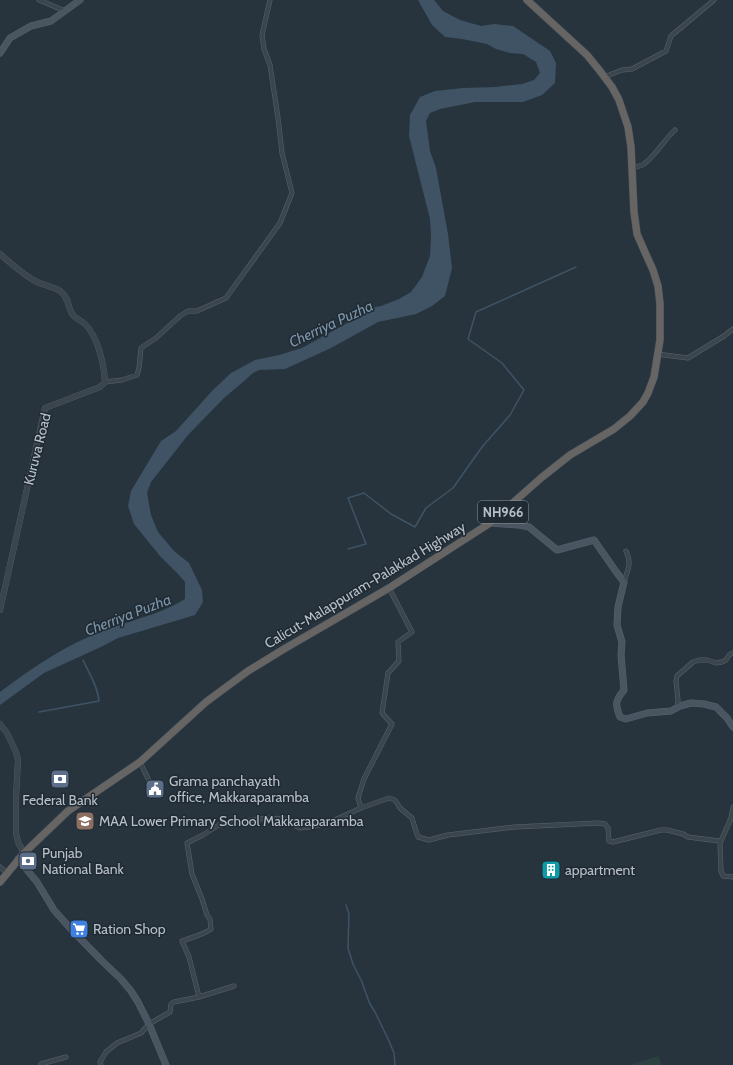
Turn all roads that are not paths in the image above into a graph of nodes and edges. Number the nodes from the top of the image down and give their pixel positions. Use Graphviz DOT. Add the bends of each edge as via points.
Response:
graph roads {
  1 [pos="39,0"];
  2 [pos="80,0"];
  3 [pos="270,0"];
  4 [pos="527,0"];
  5 [pos="714,0"];
  6 [pos="65,11"];
  7 [pos="0,53"];
  8 [pos="604,77"];
  9 [pos="675,130"];
  10 [pos="632,168"];
  11 [pos="0,254"];
  12 [pos="733,329"];
  13 [pos="657,354"];
  14 [pos="105,382"];
  15 [pos="490,523"];
  16 [pos="626,551"];
  17 [pos="624,582"];
  18 [pos="388,588"];
  19 [pos="0,610"];
  20 [pos="733,653"];
  21 [pos="677,707"];
  22 [pos="0,724"];
  23 [pos="732,725"];
  24 [pos="140,762"];
  25 [pos="153,789"];
  26 [pos="733,807"];
  27 [pos="361,808"];
  28 [pos="719,841"];
  29 [pos="24,853"];
  30 [pos="18,859"];
  31 [pos="0,867"];
  32 [pos="7,873"];
  33 [pos="733,877"];
  34 [pos="0,882"];
  35 [pos="234,986"];
  36 [pos="199,997"];
  37 [pos="149,1024"];
  38 [pos="66,1057"];
  39 [pos="42,1065"];
  40 [pos="101,1065"];
  41 [pos="166,1065"];
  1 -- 6 [label="street"];
  2 -- 6 [label="main road"];
  3 -- 14 [label="street" via="262,35 270,65 282,153 292,193 280,224 226,298 197,311 188,311 141,348 137,375"];
  4 -- 8 [label="highway, Calicut-Malappuram-Palakkad Highway / NH966" via="586,55"];
  5 -- 8 [label="street" via="672,36 666,51 632,69"];
  6 -- 7 [label="main road" via="51,21 31,26 10,38"];
  8 -- 10 [label="highway, Calicut-Malappuram-Palakkad Highway / NH966" via="612,87 625,115"];
  9 -- 10 [label="street" via="644,165"];
  10 -- 13 [label="highway, Calicut-Malappuram-Palakkad Highway / NH966" via="637,234 658,286 660,340"];
  11 -- 14 [label="street" via="23,273 65,296 72,315 85,324 97,343"];
  12 -- 13 [label="street" via="688,358"];
  13 -- 15 [label="highway, Calicut-Malappuram-Palakkad Highway / NH966" via="654,377 648,393 630,416 614,429 570,455"];
  14 -- 19 [label="street, Kuruva Road" via="100,388 45,408"];
  15 -- 17 [label="main road" via="529,527 557,550 594,540"];
  15 -- 18 [label="highway, Calicut-Malappuram-Palakkad Highway / NH966"];
  16 -- 17 [label="street" via="630,565"];
  17 -- 21 [label="main road" via="617,625 622,642 620,656 624,690 617,698 616,709 620,718 626,719 647,713 671,711"];
  18 -- 24 [label="highway, Calicut-Malappuram-Palakkad Highway / NH966" via="248,671 206,702"];
  18 -- 27 [label="street" via="412,632 398,642 399,661 388,673 382,714 392,724 364,779 358,798"];
  20 -- 21 [label="street" via="722,662 693,662 677,676"];
  21 -- 23 [label="main road" via="691,703 716,707"];
  22 -- 29 [label="street" via="7,733 18,760 16,833"];
  24 -- 25 [label="street"];
  24 -- 29 [label="highway, Calicut-Malappuram-Palakkad Highway / NH966" via="68,811"];
  26 -- 28 [label="street" via="731,818"];
  27 -- 28 [label="street" via="389,798 395,800 412,818 418,837 429,840 448,834 515,827 598,823 605,824 608,828 609,841 613,842 661,830"];
  27 -- 36 [label="street" via="311,827 300,828 285,819 267,818 219,825 187,843 192,874 210,919 211,929 182,941 189,957"];
  28 -- 33 [label="street" via="721,871 723,876"];
  29 -- 30 [label="highway, Calicut-Malappuram-Palakkad Highway / NH966"];
  30 -- 32 [label="highway, Calicut-Malappuram-Palakkad Highway / NH966"];
  30 -- 37 [label="main road" via="37,882 54,910 121,979 138,1002"];
  31 -- 32 [label="street"];
  32 -- 34 [label="highway, Calicut-Malappuram-Palakkad Highway / NH966"];
  35 -- 36 [label="street"];
  36 -- 37 [label="street" via="174,1002 171,1004 170,1012"];
  37 -- 40 [label="street" via="141,1033 117,1043 106,1052 100,1062"];
  37 -- 41 [label="main road"];
  38 -- 39 [label="street"];
}
